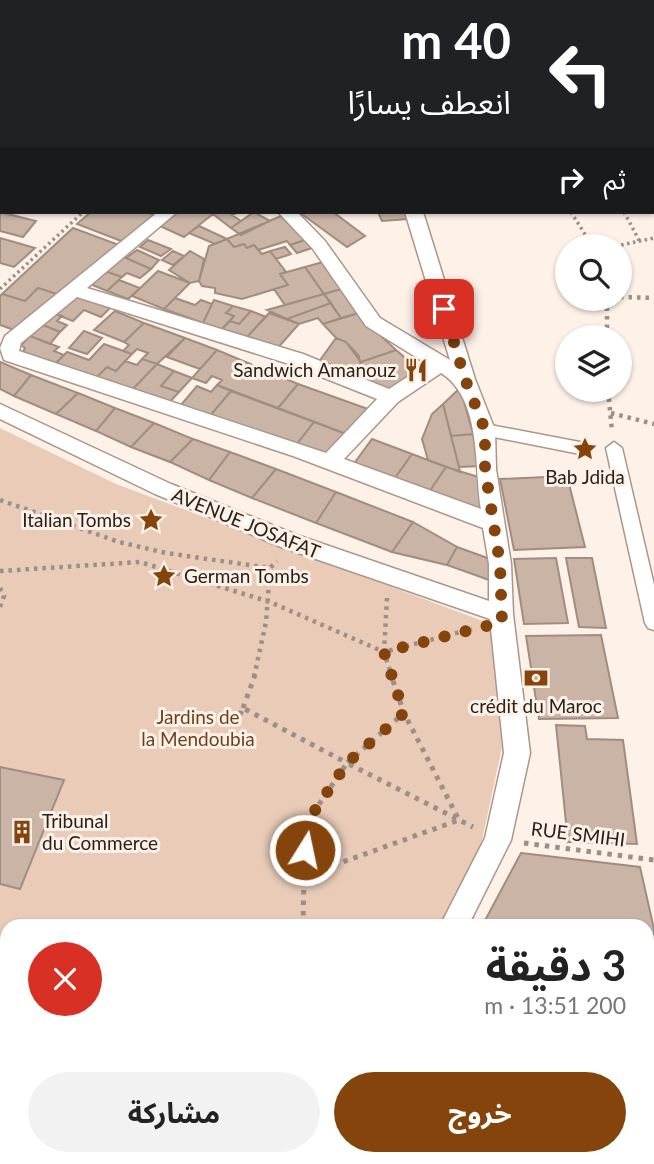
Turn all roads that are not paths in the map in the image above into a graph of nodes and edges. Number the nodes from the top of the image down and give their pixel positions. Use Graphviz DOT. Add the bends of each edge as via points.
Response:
graph roads {
  1 [pos="166,214"];
  2 [pos="289,214"];
  3 [pos="415,214"];
  4 [pos="72,289"];
  5 [pos="6,337"];
  6 [pos="439,365"];
  7 [pos="465,379"];
  8 [pos="391,397"];
  9 [pos="0,411"];
  10 [pos="485,430"];
  11 [pos="614,448"];
  12 [pos="585,449"];
  13 [pos="329,462"];
  14 [pos="494,523"];
  15 [pos="501,618"];
  16 [pos="654,623"];
  17 [pos="458,919"];
  1 -- 4 [label="street"];
  2 -- 6 [label="street" via="319,245 373,322"];
  3 -- 7 [label="street"];
  4 -- 5 [label="street"];
  4 -- 8 [label="street" via="296,359"];
  5 -- 13 [label="street" via="10,354 22,361"];
  6 -- 7 [label="street"];
  6 -- 8 [label="street"];
  7 -- 10 [label="street"];
  8 -- 13 [label="street"];
  9 -- 15 [label="street, AVENUE JOSAFAT" via="163,489 289,541"];
  10 -- 12 [label="street"];
  10 -- 14 [label="street" via="485,469"];
  11 -- 16 [label="street"];
  13 -- 14 [label="street"];
  14 -- 15 [label="street"];
  15 -- 17 [label="street" via="517,753 498,840"];
}
